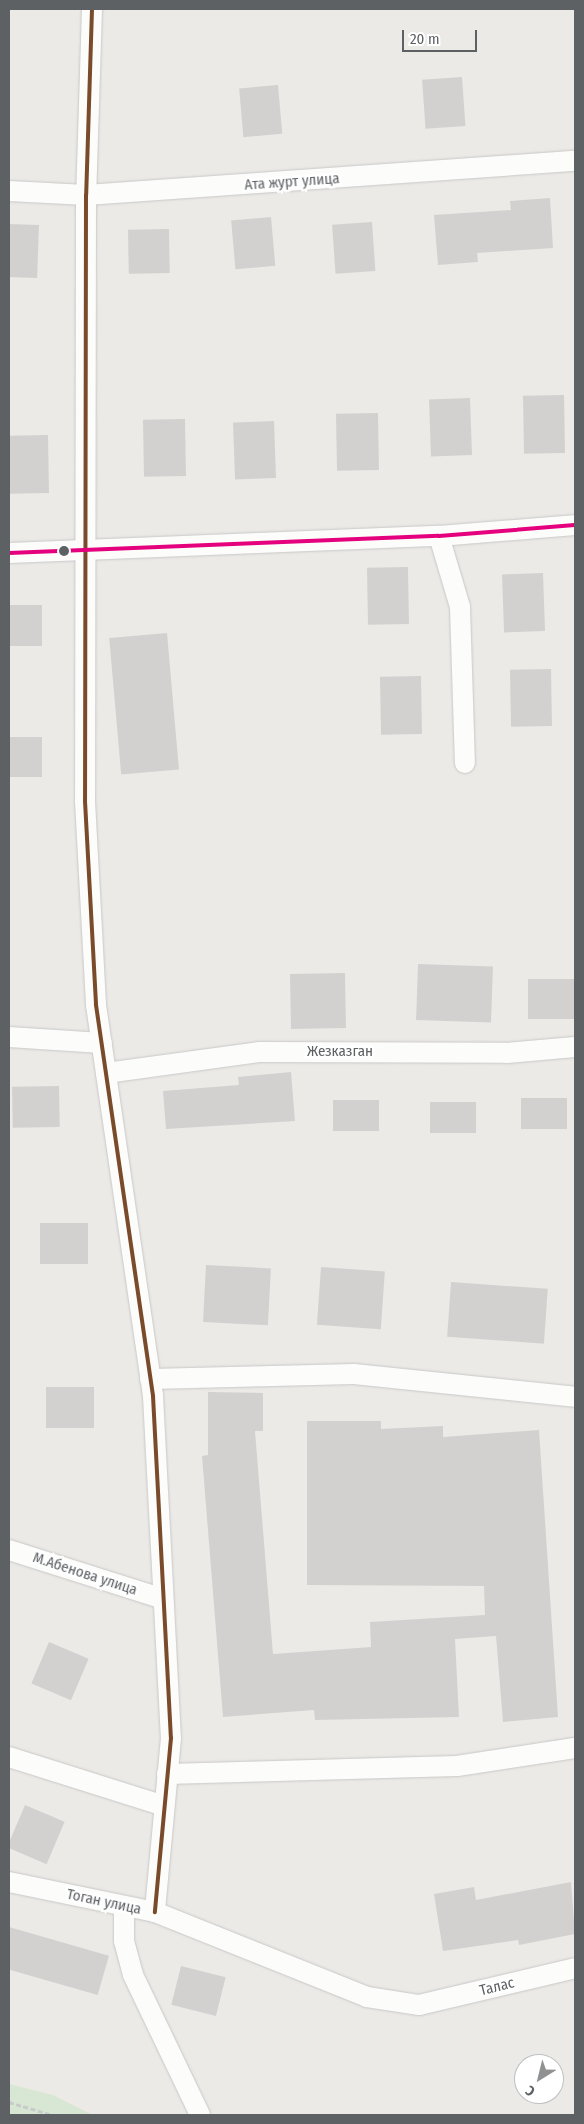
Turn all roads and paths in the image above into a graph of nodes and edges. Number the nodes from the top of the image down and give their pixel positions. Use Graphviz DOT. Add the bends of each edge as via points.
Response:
graph roads {
  1 [pos="92,9"];
  2 [pos="575,161"];
  3 [pos="9,191"];
  4 [pos="86,195"];
  5 [pos="575,525"];
  6 [pos="439,536"];
  7 [pos="85,550"];
  8 [pos="9,553"];
  9 [pos="465,763"];
  10 [pos="9,1037"];
  11 [pos="102,1043"];
  12 [pos="575,1047"];
  13 [pos="106,1073"];
  14 [pos="150,1379"];
  15 [pos="575,1397"];
  16 [pos="9,1550"];
  17 [pos="160,1598"];
  18 [pos="575,1748"];
  19 [pos="9,1757"];
  20 [pos="167,1774"];
  21 [pos="164,1806"];
  22 [pos="9,1882"];
  23 [pos="124,1906"];
  24 [pos="155,1912"];
  25 [pos="575,1968"];
  26 [pos="419,2005"];
  27 [pos="9,2102"];
  28 [pos="53,2115"];
  29 [pos="200,2115"];
  1 -- 4 [label="street, М.Абенова улица"];
  2 -- 4 [label="street, Ата журт улица"];
  3 -- 4 [label="street, Ата журт улица"];
  4 -- 7 [label="street, М.Абенова улица"];
  5 -- 6 [label="street"];
  6 -- 7 [label="street"];
  6 -- 9 [label="street" via="460,607"];
  7 -- 8 [label="street"];
  7 -- 11 [label="street, М.Абенова улица" via="85,802"];
  10 -- 11 [label="street"];
  11 -- 13 [label="street, М.Абенова улица"];
  12 -- 13 [label="street, Жезказган" via="507,1053 259,1052"];
  13 -- 14 [label="street, М.Абенова улица"];
  14 -- 15 [label="street" via="354,1374"];
  14 -- 17 [label="street, М.Абенова улица"];
  16 -- 17 [label="street, М.Абенова улица"];
  17 -- 20 [label="street, М.Абенова улица" via="171,1738"];
  18 -- 20 [label="street" via="457,1766"];
  19 -- 21 [label="street"];
  20 -- 21 [label="street, М.Абенова улица"];
  21 -- 24 [label="street, М.Абенова улица"];
  22 -- 23 [label="street, Тоган улица"];
  23 -- 24 [label="street, Тоган улица"];
  23 -- 29 [label="street" via="124,1941 133,1975"];
  24 -- 26 [label="street, Тоган улица" via="367,1997"];
  25 -- 26 [label="street, Талас"];
  27 -- 28 [label="path"];
}
